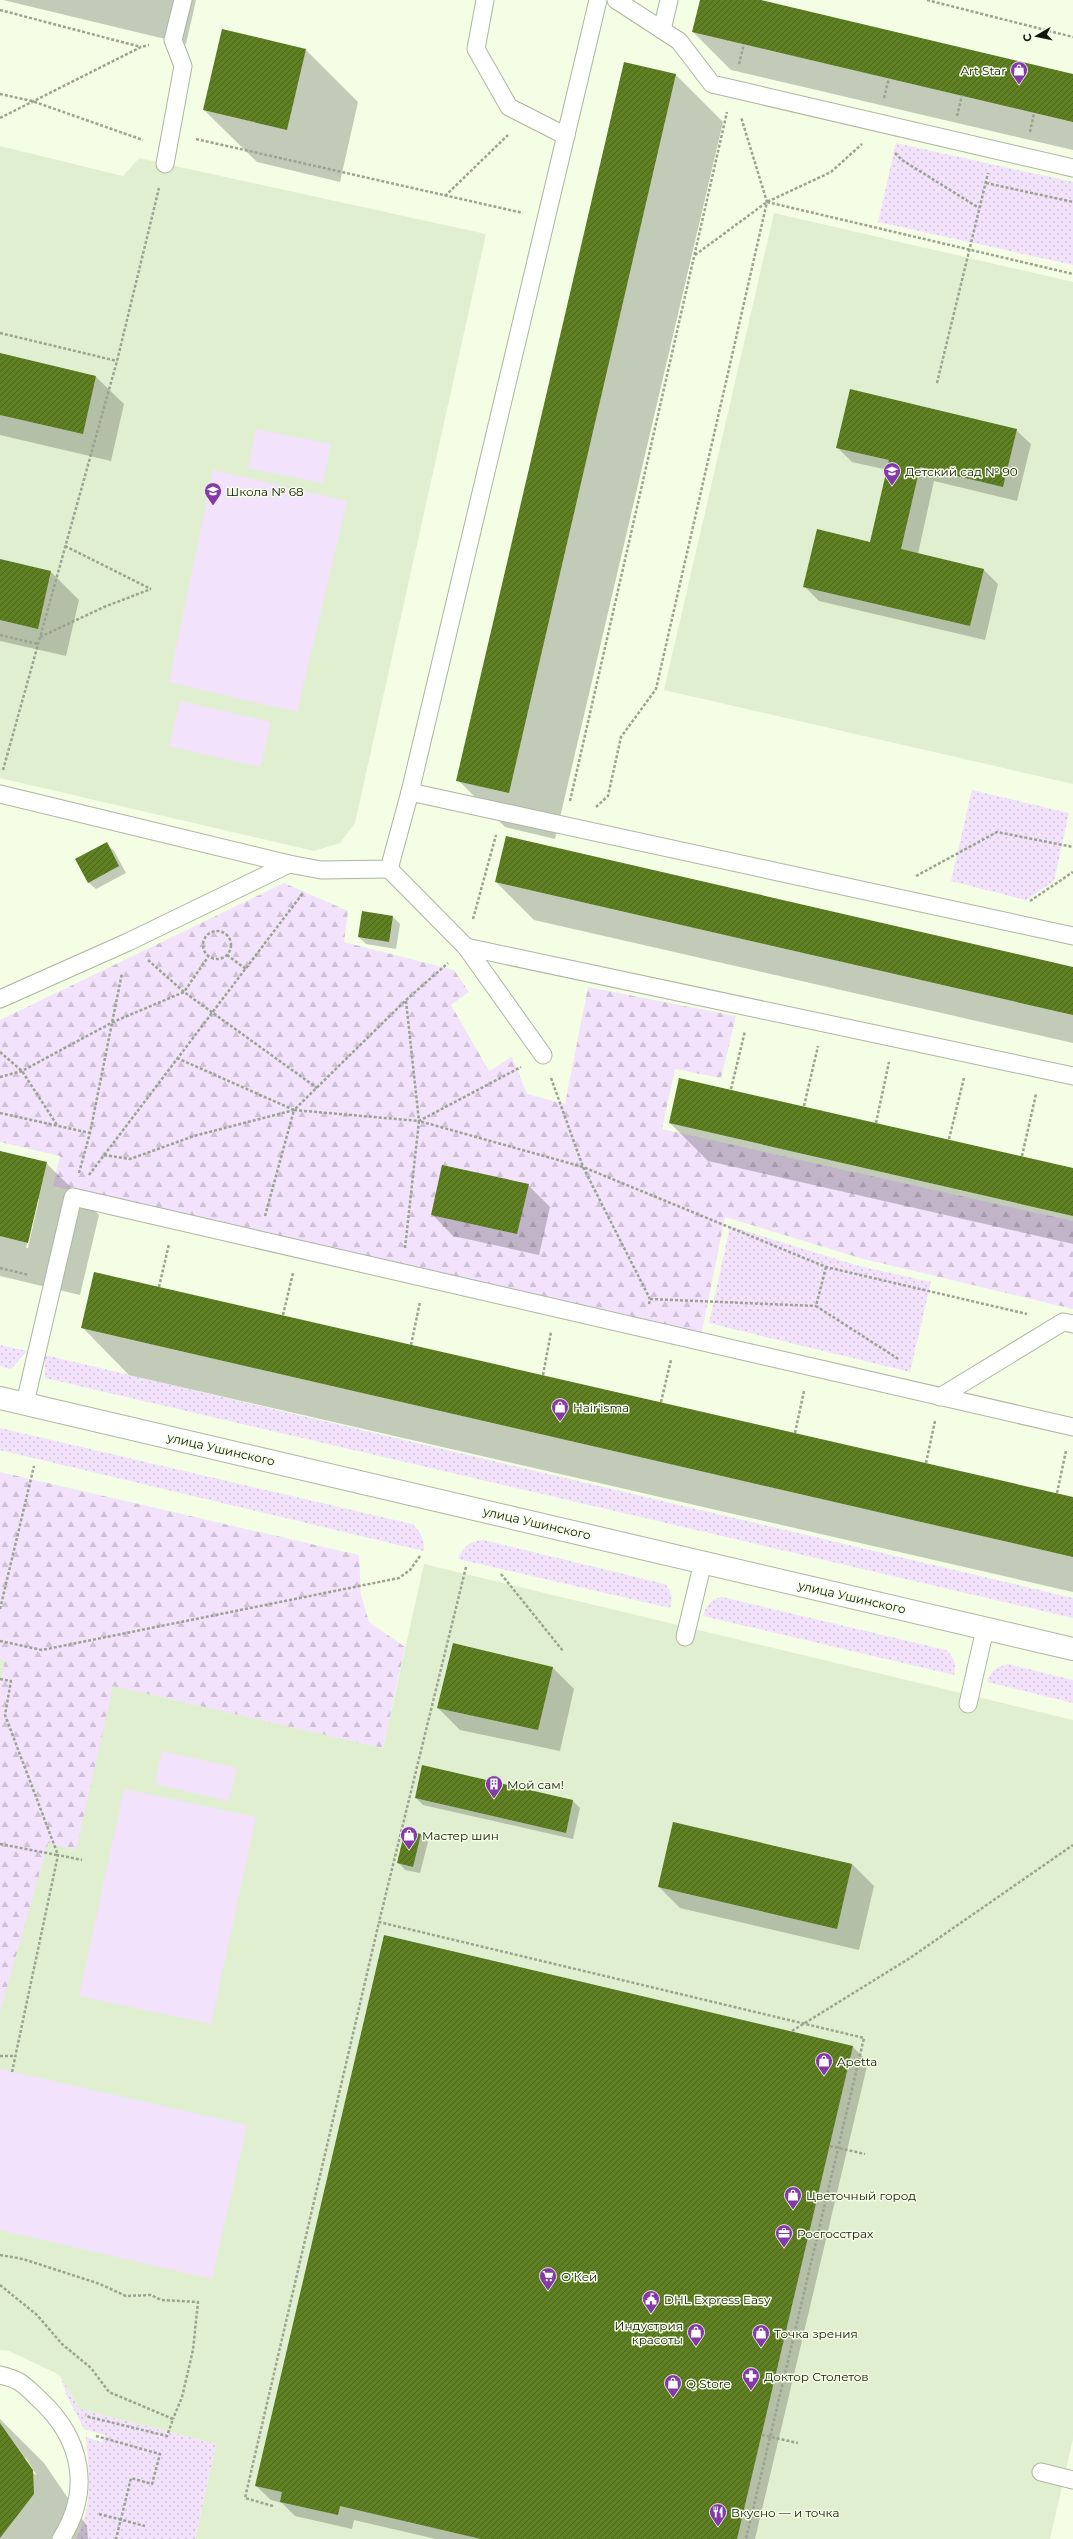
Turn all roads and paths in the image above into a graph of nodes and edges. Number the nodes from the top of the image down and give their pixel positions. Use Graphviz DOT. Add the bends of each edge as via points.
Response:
graph roads {
  1 [pos="183,0"];
  2 [pos="485,0"];
  3 [pos="598,0"];
  4 [pos="616,0"];
  5 [pos="669,0"];
  6 [pos="927,0"];
  7 [pos="0,10"];
  8 [pos="662,30"];
  9 [pos="1073,37"];
  10 [pos="173,40"];
  11 [pos="141,47"];
  12 [pos="732,89"];
  13 [pos="0,94"];
  14 [pos="32,102"];
  15 [pos="527,117"];
  16 [pos="0,118"];
  17 [pos="877,127"];
  18 [pos="566,136"];
  19 [pos="168,149"];
  20 [pos="993,149"];
  21 [pos="1073,168"];
  22 [pos="986,182"];
  23 [pos="445,196"];
  24 [pos="767,202"];
  25 [pos="1073,202"];
  26 [pos="979,208"];
  27 [pos="546,218"];
  28 [pos="969,251"];
  29 [pos="695,255"];
  30 [pos="1073,274"];
  31 [pos="0,333"];
  32 [pos="117,361"];
  33 [pos="938,383"];
  34 [pos="65,546"];
  35 [pos="0,635"];
  36 [pos="40,638"];
  37 [pos="38,644"];
  38 [pos="1,786"];
  39 [pos="410,792"];
  40 [pos="502,812"];
  41 [pos="564,825"];
  42 [pos="1073,847"];
  43 [pos="289,864"];
  44 [pos="389,869"];
  45 [pos="321,870"];
  46 [pos="882,895"];
  47 [pos="1073,936"];
  48 [pos="128,942"];
  49 [pos="466,947"];
  50 [pos="227,955"];
  51 [pos="208,957"];
  52 [pos="246,969"];
  53 [pos="184,992"];
  54 [pos="0,999"];
  55 [pos="406,1000"];
  56 [pos="751,1008"];
  57 [pos="212,1012"];
  58 [pos="113,1022"];
  59 [pos="824,1024"];
  60 [pos="894,1038"];
  61 [pos="0,1052"];
  62 [pos="969,1054"];
  63 [pos="543,1055"];
  64 [pos="177,1058"];
  65 [pos="1042,1070"];
  66 [pos="22,1071"];
  67 [pos="1073,1076"];
  68 [pos="0,1077"];
  69 [pos="317,1088"];
  70 [pos="731,1089"];
  71 [pos="804,1106"];
  72 [pos="294,1110"];
  73 [pos="0,1113"];
  74 [pos="419,1122"];
  75 [pos="876,1123"];
  76 [pos="57,1125"];
  77 [pos="90,1133"];
  78 [pos="949,1139"];
  79 [pos="104,1155"];
  80 [pos="1022,1156"];
  81 [pos="583,1167"];
  82 [pos="73,1197"];
  83 [pos="174,1220"];
  84 [pos="259,1240"];
  85 [pos="299,1249"];
  86 [pos="826,1267"];
  87 [pos="0,1268"];
  88 [pos="402,1272"];
  89 [pos="426,1278"];
  90 [pos="52,1281"];
  91 [pos="159,1287"];
  92 [pos="650,1299"];
  93 [pos="816,1306"];
  94 [pos="556,1308"];
  95 [pos="283,1315"];
  96 [pos="1068,1323"];
  97 [pos="644,1328"];
  98 [pos="676,1336"];
  99 [pos="410,1344"];
  100 [pos="810,1367"];
  101 [pos="543,1375"];
  102 [pos="895,1386"];
  103 [pos="940,1397"];
  104 [pos="0,1398"];
  105 [pos="661,1402"];
  106 [pos="25,1403"];
  107 [pos="1072,1427"];
  108 [pos="795,1433"];
  109 [pos="926,1464"];
  110 [pos="34,1466"];
  111 [pos="1057,1494"];
  112 [pos="420,1556"];
  113 [pos="703,1562"];
  114 [pos="466,1567"];
  115 [pos="501,1574"];
  116 [pos="0,1609"];
  117 [pos="985,1628"];
  118 [pos="685,1637"];
  119 [pos="0,1641"];
  120 [pos="1073,1649"];
  121 [pos="563,1651"];
  122 [pos="0,1679"];
  123 [pos="968,1704"];
  124 [pos="0,1844"];
  125 [pos="1073,1845"];
  126 [pos="58,1855"];
  127 [pos="82,1860"];
  128 [pos="379,1922"];
  129 [pos="803,2024"];
  130 [pos="792,2031"];
  131 [pos="0,2056"];
  132 [pos="16,2056"];
  133 [pos="12,2072"];
  134 [pos="830,2146"];
  135 [pos="838,2148"];
  136 [pos="865,2154"];
  137 [pos="0,2255"];
  138 [pos="0,2285"];
  139 [pos="0,2375"];
  140 [pos="81,2415"];
  141 [pos="173,2419"];
  142 [pos="65,2427"];
  143 [pos="762,2435"];
  144 [pos="771,2437"];
  145 [pos="798,2443"];
  146 [pos="1041,2472"];
  147 [pos="1073,2480"];
  148 [pos="273,2506"];
  149 [pos="61,2539"];
  150 [pos="116,2539"];
  151 [pos="746,2539"];
  1 -- 10 [label="lane"];
  2 -- 15 [label="lane" via="476,49 509,107"];
  3 -- 18 [label="lane"];
  4 -- 8 [label="lane"];
  5 -- 8 [label="lane"];
  6 -- 9 [label="path"];
  7 -- 11 [label="path"];
  8 -- 12 [label="lane" via="679,41 712,84"];
  10 -- 11 [label="path"];
  10 -- 19 [label="lane" via="183,66"];
  11 -- 14 [label="path"];
  12 -- 17 [label="lane"];
  12 -- 24 [label="path"];
  12 -- 29 [label="path"];
  13 -- 14 [label="path"];
  14 -- 16 [label="path"];
  14 -- 19 [label="path"];
  15 -- 18 [label="lane"];
  15 -- 23 [label="path"];
  17 -- 20 [label="lane"];
  17 -- 24 [label="path" via="831,172"];
  17 -- 26 [label="path" via="902,160"];
  18 -- 27 [label="lane"];
  19 -- 23 [label="path"];
  19 -- 32 [label="path"];
  20 -- 21 [label="lane"];
  20 -- 22 [label="path"];
  22 -- 25 [label="path"];
  22 -- 26 [label="path"];
  23 -- 27 [label="path"];
  24 -- 28 [label="path"];
  24 -- 29 [label="path"];
  24 -- 41 [label="path" via="656,689 621,737 608,796 604,802"];
  26 -- 28 [label="path"];
  27 -- 39 [label="lane"];
  28 -- 30 [label="path"];
  28 -- 33 [label="path"];
  29 -- 41 [label="path"];
  31 -- 32 [label="path"];
  32 -- 34 [label="path"];
  34 -- 36 [label="path"];
  34 -- 36 [label="path" via="151,589 104,607"];
  35 -- 37 [label="path"];
  36 -- 37 [label="path"];
  37 -- 38 [label="path"];
  38 -- 43 [label="lane"];
  39 -- 40 [label="lane"];
  39 -- 44 [label="lane"];
  40 -- 41 [label="lane"];
  40 -- 49 [label="path"];
  41 -- 46 [label="lane"];
  42 -- 46 [label="path" via="996,832"];
  43 -- 45 [label="lane"];
  43 -- 48 [label="lane"];
  44 -- 45 [label="lane"];
  44 -- 49 [label="lane"];
  45 -- 52 [label="path"];
  46 -- 47 [label="lane"];
  48 -- 53 [label="path"];
  48 -- 54 [label="lane"];
  48 -- 58 [label="path"];
  49 -- 55 [label="path"];
  49 -- 56 [label="lane"];
  49 -- 63 [label="lane"];
  50 -- 51 [label="path" via="217,959"];
  50 -- 51 [label="path" via="231,945 227,935 217,931 206,936 203,945"];
  50 -- 52 [label="path"];
  51 -- 53 [label="path"];
  52 -- 57 [label="path"];
  53 -- 57 [label="path"];
  53 -- 58 [label="path"];
  55 -- 69 [label="path"];
  55 -- 74 [label="path"];
  56 -- 59 [label="lane"];
  56 -- 70 [label="path"];
  57 -- 64 [label="path"];
  57 -- 69 [label="path"];
  58 -- 66 [label="path"];
  58 -- 77 [label="path"];
  59 -- 60 [label="lane"];
  59 -- 71 [label="path"];
  60 -- 62 [label="lane"];
  60 -- 75 [label="path"];
  61 -- 66 [label="path"];
  62 -- 65 [label="lane"];
  62 -- 78 [label="path"];
  63 -- 74 [label="path"];
  63 -- 81 [label="path"];
  64 -- 72 [label="path"];
  64 -- 79 [label="path"];
  65 -- 67 [label="lane"];
  65 -- 80 [label="path"];
  66 -- 68 [label="path"];
  66 -- 76 [label="path"];
  69 -- 72 [label="path"];
  72 -- 74 [label="path"];
  72 -- 79 [label="path" via="194,1136 130,1159"];
  72 -- 84 [label="path"];
  73 -- 76 [label="path"];
  74 -- 81 [label="path"];
  74 -- 88 [label="path"];
  76 -- 77 [label="path"];
  77 -- 82 [label="path"];
  79 -- 82 [label="path"];
  81 -- 86 [label="path"];
  81 -- 92 [label="path"];
  82 -- 83 [label="lane"];
  82 -- 90 [label="lane"];
  83 -- 84 [label="lane"];
  83 -- 91 [label="path"];
  84 -- 85 [label="lane"];
  85 -- 88 [label="lane"];
  85 -- 95 [label="path"];
  86 -- 93 [label="path"];
  86 -- 96 [label="path"];
  87 -- 90 [label="path"];
  88 -- 89 [label="lane"];
  89 -- 94 [label="lane"];
  89 -- 99 [label="path"];
  90 -- 106 [label="lane"];
  92 -- 93 [label="path"];
  92 -- 97 [label="path"];
  93 -- 102 [label="path" via="900,1360"];
  94 -- 97 [label="lane"];
  94 -- 101 [label="path"];
  96 -- 103 [label="lane"];
  97 -- 98 [label="lane"];
  98 -- 100 [label="lane"];
  98 -- 105 [label="path"];
  100 -- 102 [label="lane"];
  100 -- 108 [label="path"];
  102 -- 103 [label="lane"];
  103 -- 107 [label="lane"];
  103 -- 109 [label="path"];
  104 -- 106 [label="street, улица Ушинского"];
  106 -- 113 [label="street, улица Ушинского"];
  107 -- 111 [label="path"];
  110 -- 116 [label="path"];
  112 -- 119 [label="path" via="410,1570 399,1578 42,1650"];
  113 -- 117 [label="street, улица Ушинского"];
  113 -- 118 [label="lane"];
  114 -- 128 [label="path"];
  115 -- 121 [label="path"];
  117 -- 120 [label="street, улица Ушинского"];
  117 -- 123 [label="lane"];
  122 -- 126 [label="path" via="11,1681 5,1715"];
  124 -- 126 [label="path"];
  125 -- 129 [label="path" via="910,1958"];
  126 -- 127 [label="path"];
  126 -- 132 [label="path"];
  128 -- 129 [label="path"];
  128 -- 148 [label="path" via="245,2498"];
  129 -- 130 [label="path"];
  129 -- 135 [label="path" via="864,2038"];
  131 -- 132 [label="path"];
  132 -- 133 [label="path"];
  134 -- 135 [label="path"];
  135 -- 136 [label="path"];
  135 -- 144 [label="path"];
  137 -- 141 [label="path" via="24,2259 100,2284 126,2296 151,2295 162,2300 198,2302 193,2350 182,2397"];
  138 -- 141 [label="path" via="37,2315 62,2344 91,2368 109,2392"];
  139 -- 142 [label="lane" via="18,2379"];
  140 -- 141 [label="path" via="167,2436"];
  142 -- 149 [label="lane" via="74,2448 80,2483 71,2524"];
  142 -- 150 [label="path" via="160,2454 152,2484 131,2478"];
  143 -- 144 [label="path"];
  144 -- 145 [label="path"];
  144 -- 151 [label="path"];
  146 -- 147 [label="lane"];
}
